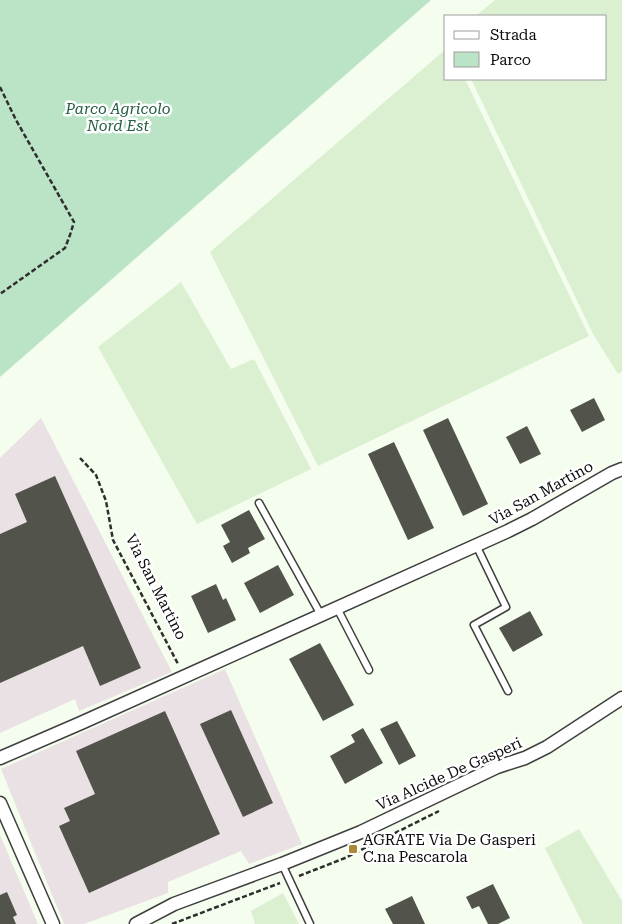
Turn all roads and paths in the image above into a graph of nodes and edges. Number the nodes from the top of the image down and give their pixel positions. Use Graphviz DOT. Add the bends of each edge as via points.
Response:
graph roads {
  1 [pos="0,88"];
  2 [pos="0,294"];
  3 [pos="80,458"];
  4 [pos="622,469"];
  5 [pos="259,503"];
  6 [pos="476,545"];
  7 [pos="337,608"];
  8 [pos="321,615"];
  9 [pos="369,670"];
  10 [pos="184,677"];
  11 [pos="508,691"];
  12 [pos="622,698"];
  13 [pos="0,758"];
  14 [pos="0,804"];
  15 [pos="282,864"];
  16 [pos="53,924"];
  17 [pos="136,924"];
  18 [pos="310,924"];
  1 -- 2 [label="path" via="74,222 65,248"];
  3 -- 10 [label="path, Via San Martino" via="96,475 106,501 113,540"];
  4 -- 6 [label="street, Via San Martino" via="532,519"];
  5 -- 8 [label="lane"];
  6 -- 7 [label="street, Via San Martino"];
  6 -- 11 [label="lane" via="506,607 474,625"];
  7 -- 8 [label="street, Via San Martino"];
  7 -- 9 [label="lane"];
  8 -- 10 [label="street, Via San Martino"];
  10 -- 13 [label="street, Via San Martino"];
  12 -- 15 [label="street, Via Alcide De Gasperi" via="525,758"];
  14 -- 16 [label="street"];
  15 -- 17 [label="street, Via Alcide De Gasperi" via="181,901"];
  15 -- 18 [label="lane"];
}
